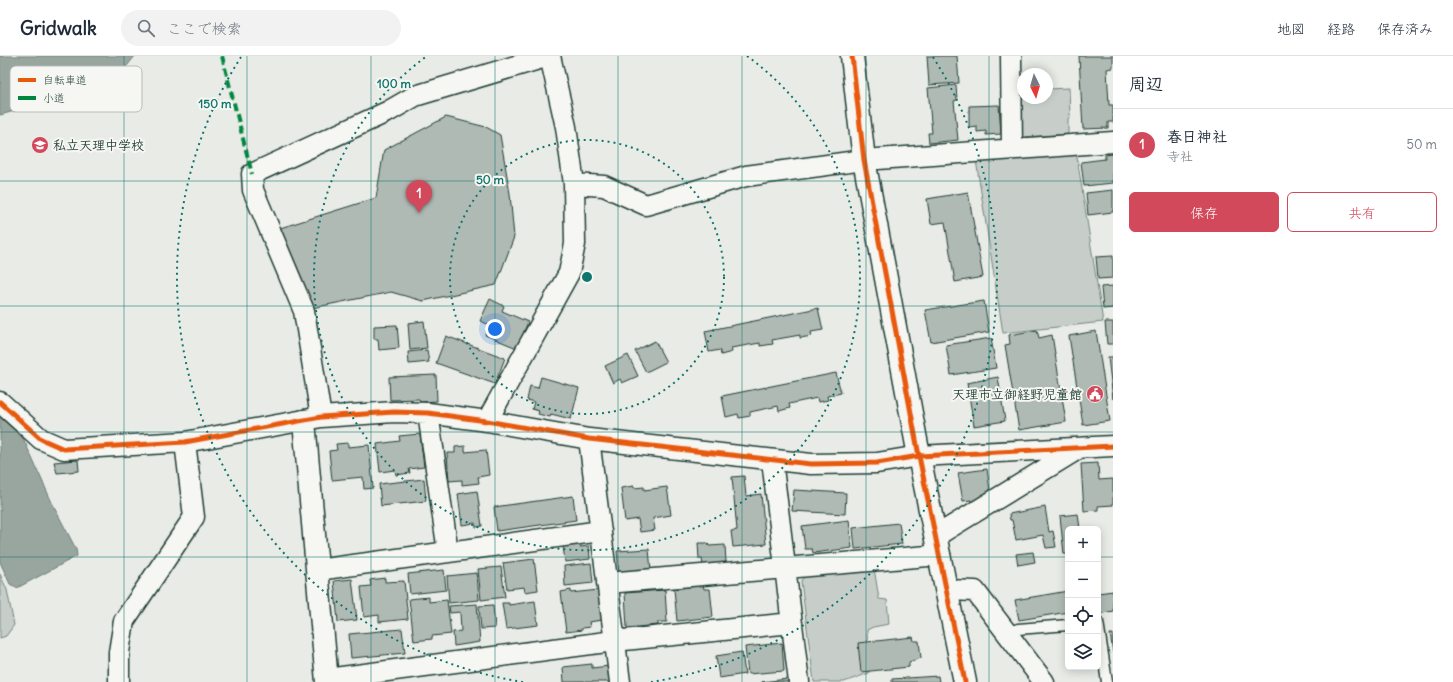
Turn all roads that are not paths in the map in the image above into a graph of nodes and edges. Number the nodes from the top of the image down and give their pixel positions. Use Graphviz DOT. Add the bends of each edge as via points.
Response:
graph roads {
  1 [pos="549,56"];
  2 [pos="852,56"];
  3 [pos="1011,56"];
  4 [pos="1113,142"];
  5 [pos="1012,149"];
  6 [pos="864,160"];
  7 [pos="574,184"];
  8 [pos="0,402"];
  9 [pos="428,413"];
  10 [pos="312,419"];
  11 [pos="487,421"];
  12 [pos="589,439"];
  13 [pos="185,442"];
  14 [pos="1113,446"];
  15 [pos="1080,448"];
  16 [pos="919,456"];
  17 [pos="772,460"];
  18 [pos="601,531"];
  19 [pos="938,546"];
  20 [pos="448,552"];
  21 [pos="785,568"];
  22 [pos="317,570"];
  23 [pos="607,583"];
  24 [pos="947,590"];
  25 [pos="792,623"];
  26 [pos="1065,624"];
  27 [pos="1006,633"];
  28 [pos="1100,634"];
  29 [pos="614,641"];
  30 [pos="327,681"];
  31 [pos="119,682"];
  32 [pos="620,682"];
  33 [pos="799,682"];
  34 [pos="965,682"];
  35 [pos="1044,682"];
  36 [pos="1107,682"];
  1 -- 7 [label="street" via="566,127"];
  1 -- 10 [label="street" via="415,96 389,111 252,174 254,190 304,311"];
  2 -- 6 [label="street"];
  3 -- 5 [label="street"];
  4 -- 5 [label="street"];
  5 -- 6 [label="street"];
  6 -- 7 [label="street" via="746,176 646,205 604,186"];
  6 -- 16 [label="street"];
  7 -- 11 [label="street" via="575,244 569,273"];
  8 -- 13 [label="street" via="41,439 64,448"];
  9 -- 10 [label="street" via="394,412"];
  9 -- 11 [label="street"];
  9 -- 20 [label="street"];
  10 -- 13 [label="street"];
  10 -- 22 [label="street"];
  11 -- 12 [label="street"];
  12 -- 17 [label="street"];
  12 -- 18 [label="street"];
  13 -- 31 [label="street" via="194,517 124,621 119,652"];
  14 -- 15 [label="street"];
  15 -- 16 [label="street"];
  15 -- 19 [label="street"];
  16 -- 17 [label="street" via="877,463 844,464"];
  16 -- 19 [label="street"];
  17 -- 21 [label="street"];
  18 -- 20 [label="street"];
  18 -- 23 [label="street"];
  19 -- 21 [label="street"];
  19 -- 24 [label="street"];
  20 -- 22 [label="street"];
  21 -- 23 [label="street"];
  21 -- 25 [label="street"];
  22 -- 30 [label="street"];
  23 -- 29 [label="street"];
  24 -- 27 [label="street" via="975,591"];
  24 -- 34 [label="street"];
  25 -- 29 [label="street"];
  25 -- 33 [label="street"];
  26 -- 27 [label="lane" via="1018,629"];
  27 -- 35 [label="street"];
  28 -- 36 [label="lane"];
  29 -- 30 [label="street"];
  29 -- 32 [label="street"];
}
